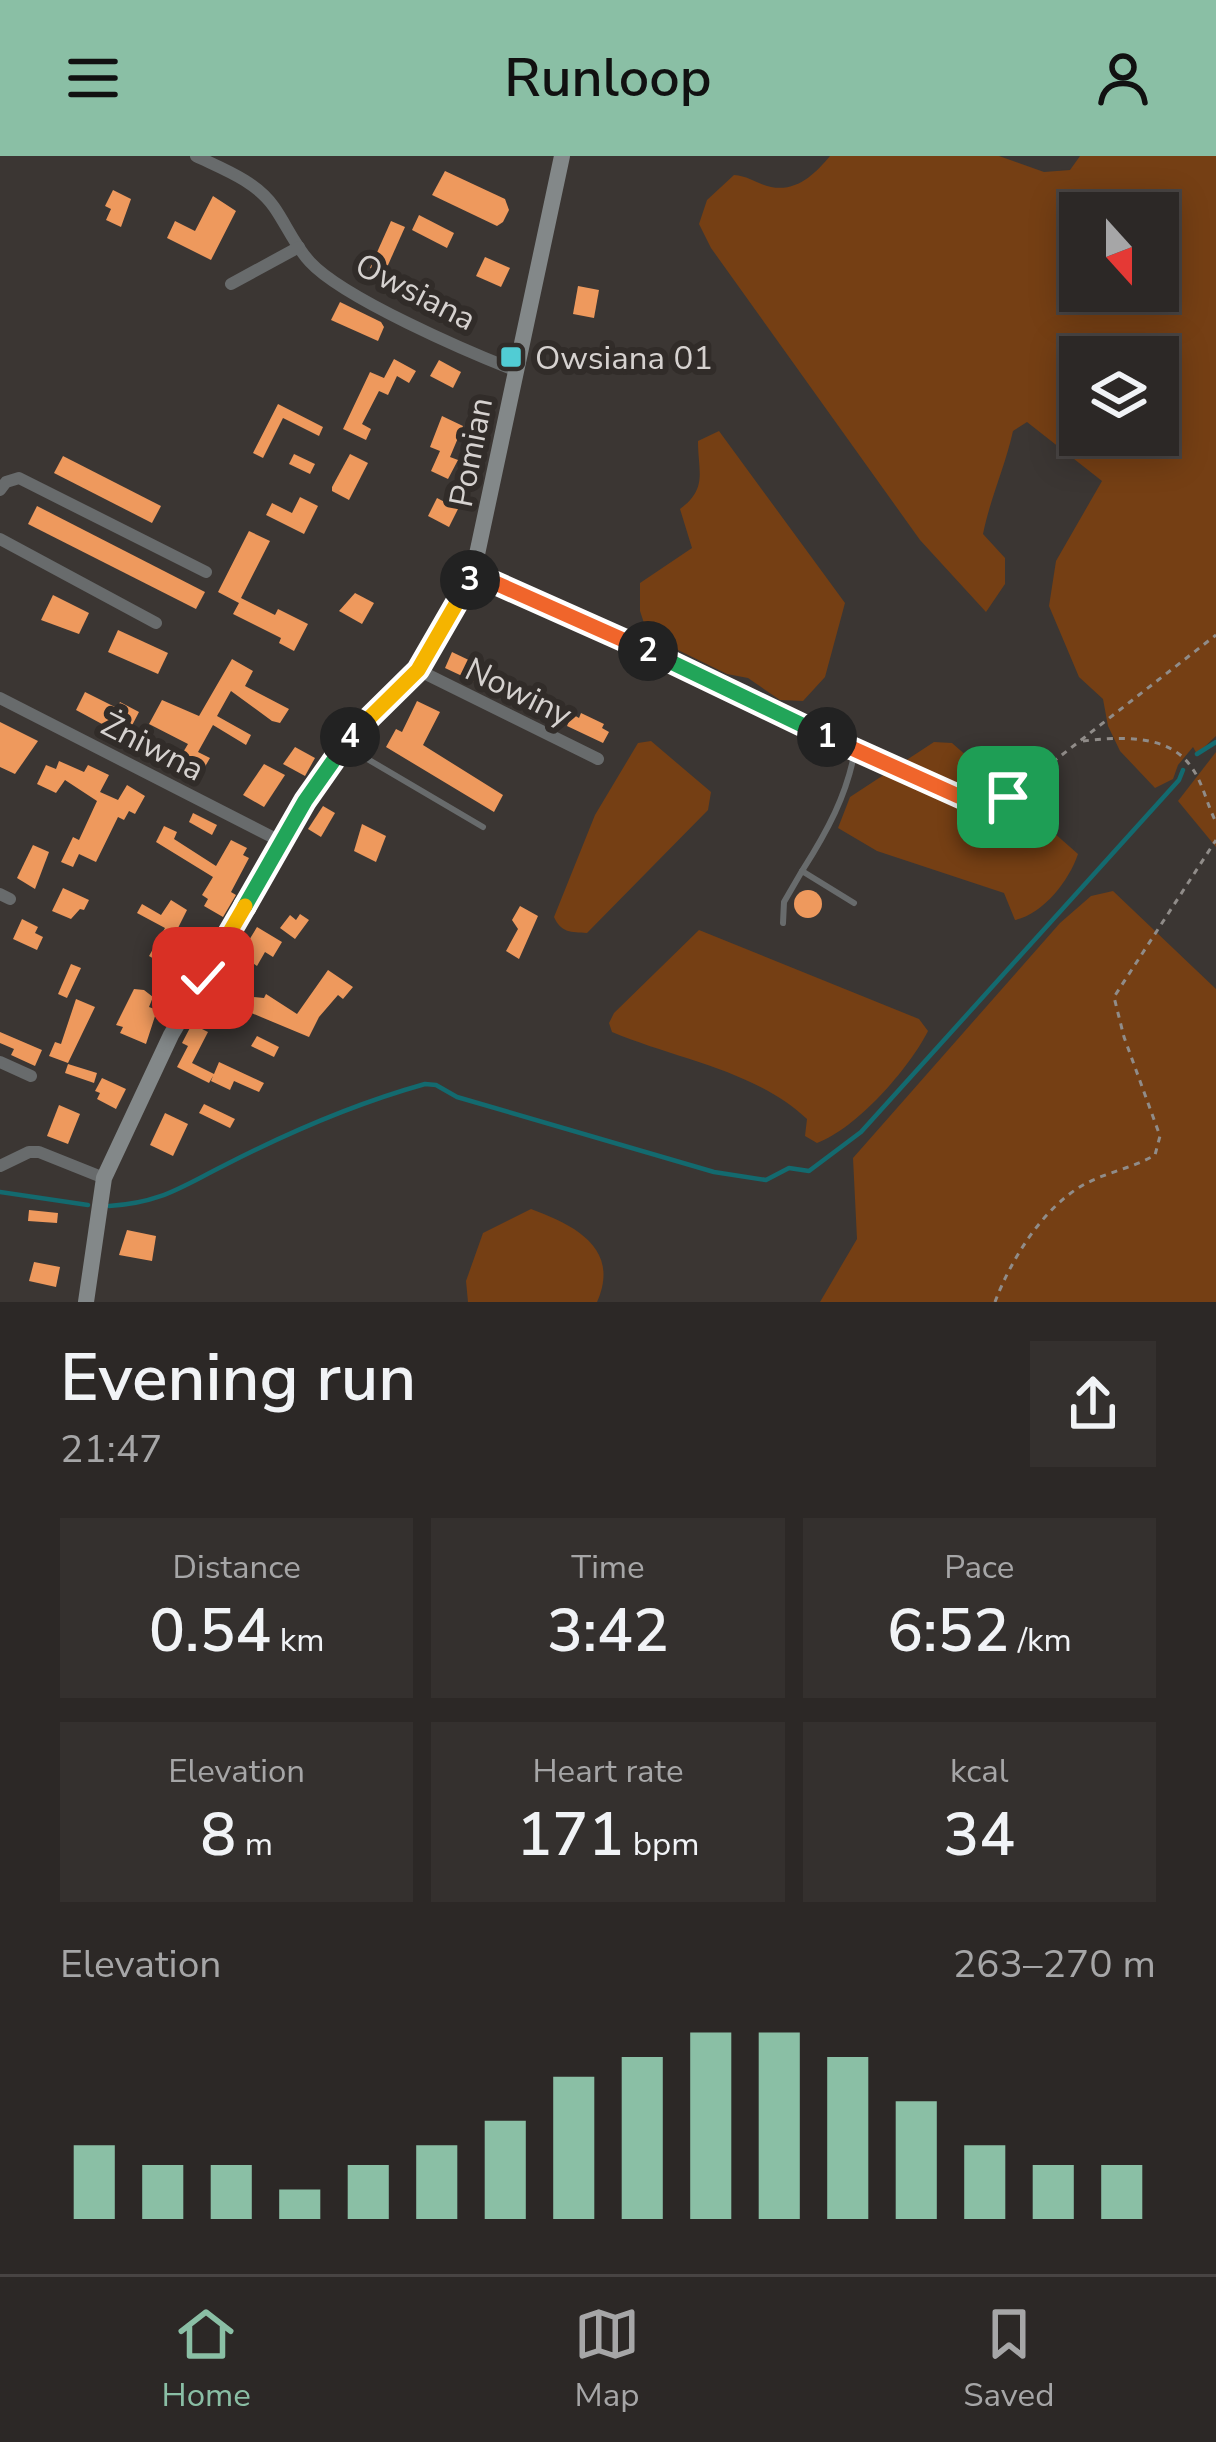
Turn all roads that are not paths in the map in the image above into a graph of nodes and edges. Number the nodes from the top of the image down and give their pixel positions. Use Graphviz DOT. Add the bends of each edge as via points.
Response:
graph roads {
  1 [pos="196,156"];
  2 [pos="562,156"];
  3 [pos="299,247"];
  4 [pos="231,284"];
  5 [pos="518,370"];
  6 [pos="0,490"];
  7 [pos="0,539"];
  8 [pos="206,572"];
  9 [pos="473,573"];
  10 [pos="156,623"];
  11 [pos="418,670"];
  12 [pos="0,698"];
  13 [pos="344,744"];
  14 [pos="598,759"];
  15 [pos="483,827"];
  16 [pos="282,842"];
  17 [pos="802,871"];
  18 [pos="854,903"];
  19 [pos="783,923"];
  20 [pos="0,1062"];
  21 [pos="31,1076"];
  22 [pos="0,1166"];
  23 [pos="104,1178"];
  24 [pos="86,1302"];
  1 -- 3 [label="street, Owsiana" via="252,185"];
  2 -- 5 [label="street, Pomian"];
  3 -- 4 [label="street"];
  3 -- 5 [label="street, Owsiana" via="333,288"];
  5 -- 9 [label="street, Pomian"];
  6 -- 8 [label="street" via="19,478"];
  7 -- 10 [label="street"];
  9 -- 11 [label="street, Pomian"];
  9 -- 17 [label="lane" via="855,750 836,812"];
  11 -- 13 [label="street, Pomian"];
  11 -- 14 [label="street, Nowiny"];
  12 -- 16 [label="street, Żniwna"];
  13 -- 15 [label="lane"];
  13 -- 16 [label="street, Pomian"];
  16 -- 23 [label="street, Pomian" via="171,1035"];
  17 -- 18 [label="lane"];
  17 -- 19 [label="lane" via="784,902"];
  20 -- 21 [label="street"];
  22 -- 23 [label="street" via="39,1152"];
  23 -- 24 [label="street, Pomian"];
}
